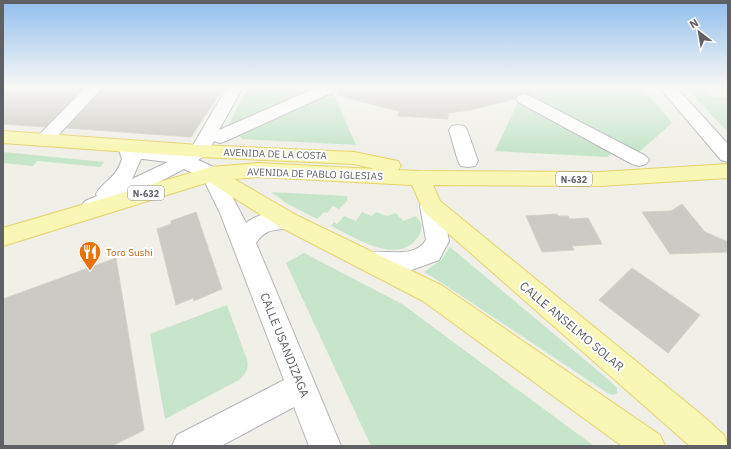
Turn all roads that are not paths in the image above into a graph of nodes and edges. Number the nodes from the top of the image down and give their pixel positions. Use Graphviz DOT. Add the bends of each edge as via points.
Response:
graph roads {
  1 [pos="75,108"];
  2 [pos="222,108"];
  3 [pos="285,108"];
  4 [pos="541,108"];
  5 [pos="686,108"];
  6 [pos="458,130"];
  7 [pos="3,137"];
  8 [pos="220,137"];
  9 [pos="44,140"];
  10 [pos="126,147"];
  11 [pos="192,156"];
  12 [pos="728,156"];
  13 [pos="639,160"];
  14 [pos="468,161"];
  15 [pos="728,171"];
  16 [pos="211,174"];
  17 [pos="420,178"];
  18 [pos="430,206"];
  19 [pos="80,213"];
  20 [pos="288,222"];
  21 [pos="3,237"];
  22 [pos="244,243"];
  23 [pos="369,261"];
  24 [pos="302,387"];
  25 [pos="188,446"];
  26 [pos="325,446"];
  27 [pos="649,446"];
  28 [pos="713,446"];
  1 -- 9 [label="street"];
  2 -- 11 [label="street"];
  3 -- 8 [label="street"];
  4 -- 13 [label="street"];
  5 -- 12 [label="street"];
  6 -- 14 [label="street"];
  7 -- 9 [label="main road"];
  9 -- 10 [label="main road"];
  10 -- 11 [label="street" via="143,153"];
  10 -- 19 [label="street" via="132,159 125,176 110,191"];
  11 -- 16 [label="street"];
  11 -- 17 [label="main road, AVENIDA DE LA COSTA" via="354,158 387,164"];
  11 -- 19 [label="street"];
  15 -- 17 [label="main road, N-632" via="600,179"];
  16 -- 17 [label="main road, AVENIDA DE PABLO IGLESIAS / N-632" via="258,170"];
  16 -- 19 [label="main road, AVENIDA DE PABLO IGLESIAS / N-632"];
  16 -- 20 [label="main road"];
  16 -- 22 [label="street, CALLE USANDIZAGA"];
  17 -- 18 [label="main road"];
  18 -- 23 [label="street" via="438,242 431,253 406,262"];
  18 -- 28 [label="main road, CALLE ANSELMO SOLAR"];
  19 -- 21 [label="main road, AVENIDA DE PABLO IGLESIAS / N-632"];
  20 -- 22 [label="street" via="270,221 260,224 250,232"];
  20 -- 23 [label="main road"];
  22 -- 24 [label="street, CALLE USANDIZAGA"];
  23 -- 27 [label="main road" via="432,293"];
  24 -- 25 [label="street"];
  24 -- 26 [label="street, CALLE USANDIZAGA"];
}
